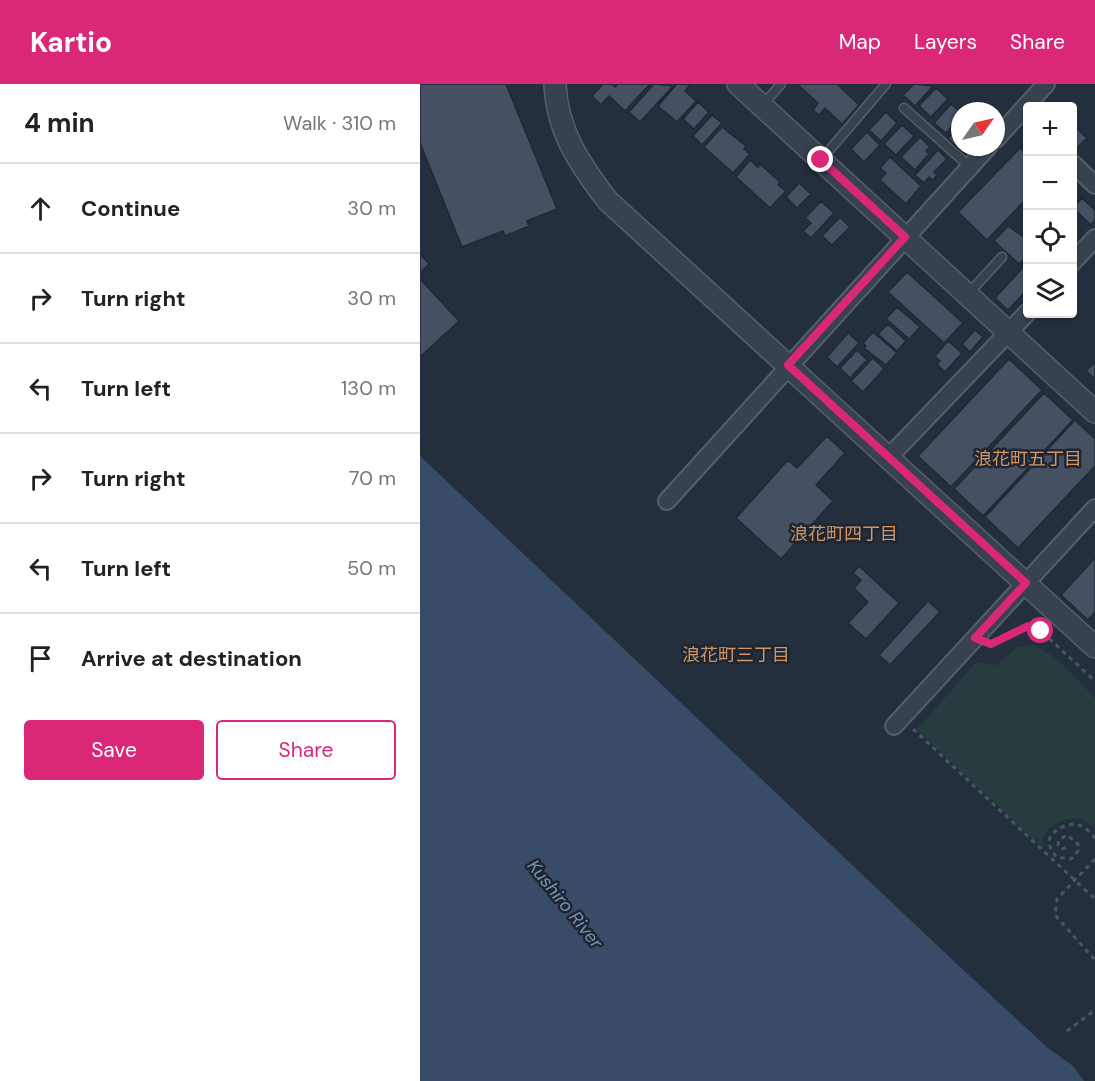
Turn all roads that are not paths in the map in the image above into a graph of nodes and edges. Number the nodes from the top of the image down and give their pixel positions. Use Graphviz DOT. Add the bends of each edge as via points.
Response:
graph roads {
  1 [pos="555,84"];
  2 [pos="738,84"];
  3 [pos="781,84"];
  4 [pos="886,84"];
  5 [pos="1046,84"];
  6 [pos="1033,102"];
  7 [pos="762,106"];
  8 [pos="904,108"];
  9 [pos="1023,116"];
  10 [pos="1005,131"];
  11 [pos="980,156"];
  12 [pos="821,160"];
  13 [pos="970,167"];
  14 [pos="1077,168"];
  15 [pos="1095,185"];
  16 [pos="905,237"];
  17 [pos="1095,238"];
  18 [pos="1002,257"];
  19 [pos="1077,258"];
  20 [pos="967,295"];
  21 [pos="1023,318"];
  22 [pos="1009,333"];
  23 [pos="788,365"];
  24 [pos="1095,412"];
  25 [pos="889,458"];
  26 [pos="668,501"];
  27 [pos="1095,508"];
  28 [pos="1026,583"];
  29 [pos="1095,647"];
  30 [pos="897,722"];
  1 -- 23 [label="street" via="564,130 579,163 608,201"];
  2 -- 7 [label="street"];
  3 -- 7 [label="lane"];
  4 -- 12 [label="lane"];
  5 -- 6 [label="street"];
  7 -- 12 [label="street"];
  8 -- 13 [label="lane"];
  9 -- 10 [label="street"];
  11 -- 13 [label="street"];
  12 -- 16 [label="street"];
  13 -- 16 [label="street"];
  14 -- 15 [label="street"];
  16 -- 20 [label="street"];
  16 -- 23 [label="street"];
  17 -- 19 [label="street"];
  18 -- 20 [label="lane"];
  20 -- 22 [label="street"];
  21 -- 22 [label="street"];
  22 -- 24 [label="street"];
  22 -- 25 [label="street"];
  23 -- 25 [label="street"];
  23 -- 26 [label="street"];
  25 -- 28 [label="street"];
  27 -- 28 [label="street"];
  28 -- 29 [label="street"];
  28 -- 30 [label="street"];
}
